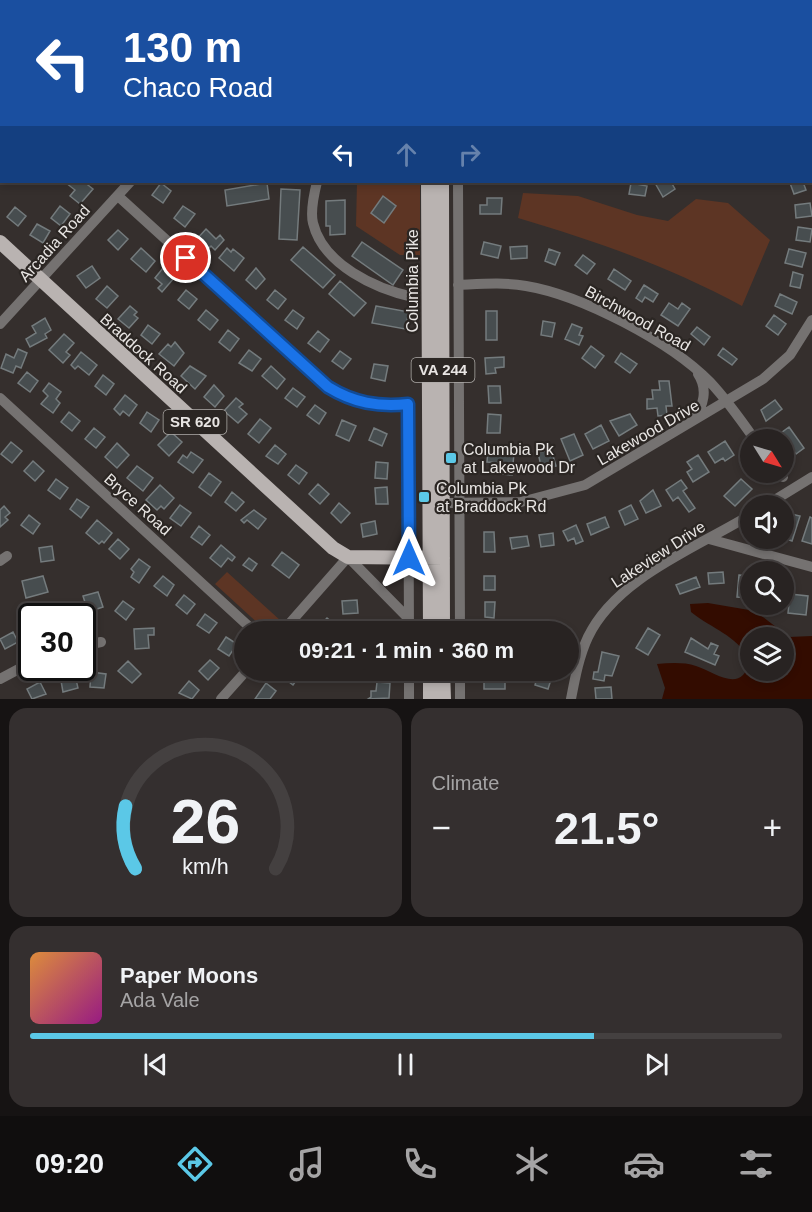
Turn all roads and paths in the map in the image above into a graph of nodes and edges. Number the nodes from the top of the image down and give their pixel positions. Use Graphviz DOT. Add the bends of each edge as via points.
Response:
graph roads {
  1 [pos="129,183"];
  2 [pos="317,183"];
  3 [pos="428,183"];
  4 [pos="442,183"];
  5 [pos="458,183"];
  6 [pos="118,196"];
  7 [pos="0,242"];
  8 [pos="40,280"];
  9 [pos="458,285"];
  10 [pos="407,292"];
  11 [pos="812,320"];
  12 [pos="0,324"];
  13 [pos="695,369"];
  14 [pos="0,398"];
  15 [pos="727,402"];
  16 [pos="684,428"];
  17 [pos="747,429"];
  18 [pos="812,477"];
  19 [pos="783,495"];
  20 [pos="436,503"];
  21 [pos="459,504"];
  22 [pos="740,521"];
  23 [pos="709,539"];
  24 [pos="348,557"];
  25 [pos="409,558"];
  26 [pos="436,558"];
  27 [pos="812,567"];
  28 [pos="409,619"];
  29 [pos="243,621"];
  30 [pos="292,621"];
  31 [pos="431,621"];
  32 [pos="442,621"];
  33 [pos="460,621"];
  34 [pos="101,642"];
  35 [pos="96,643"];
  36 [pos="18,670"];
  37 [pos="0,680"];
  38 [pos="237,681"];
  39 [pos="409,681"];
  40 [pos="430,681"];
  41 [pos="443,681"];
  42 [pos="460,681"];
  43 [pos="221,699"];
  44 [pos="409,699"];
  45 [pos="430,699"];
  46 [pos="444,699"];
  47 [pos="460,699"];
  48 [pos="571,699"];
  1 -- 6 [label="street, Arcadia Road"];
  2 -- 10 [label="street" via="313,223 326,248 362,280 387,291"];
  3 -- 20 [label="main road, Columbia Pike / VA 244"];
  4 -- 20 [label="main road, Columbia Pike / VA 244"];
  5 -- 9 [label="street"];
  6 -- 8 [label="street, Arcadia Road"];
  6 -- 25 [label="street" via="328,387 368,404 408,404"];
  7 -- 8 [label="main road, Braddock Road / SR 620"];
  8 -- 12 [label="street, Arcadia Road"];
  8 -- 24 [label="main road, Braddock Road / SR 620" via="333,548"];
  9 -- 13 [label="street, Birchwood Road" via="524,285 566,296 616,319"];
  9 -- 21 [label="street"];
  11 -- 15 [label="street, Lakewood Drive" via="800,342 778,367"];
  13 -- 15 [label="street, Birchwood Road"];
  13 -- 16 [label="street, Birchwood Road" via="704,384 702,405"];
  14 -- 29 [label="street, Bryce Road"];
  15 -- 16 [label="street, Lakewood Drive"];
  15 -- 17 [label="street, Birchwood Road"];
  16 -- 21 [label="street, Lakewood Drive" via="611,472 568,492 521,502"];
  18 -- 19 [label="street"];
  20 -- 21 [label="street, Lakewood Drive"];
  20 -- 26 [label="main road, Columbia Pike / VA 244"];
  21 -- 33 [label="street"];
  22 -- 23 [label="street, Lakeview Drive"];
  23 -- 27 [label="street"];
  23 -- 48 [label="street, Lakeview Drive" via="643,578 608,606 587,639"];
  24 -- 25 [label="main road"];
  24 -- 28 [label="street, Braddock Road"];
  24 -- 30 [label="street"];
  25 -- 26 [label="main road"];
  25 -- 28 [label="street"];
  26 -- 31 [label="main road, Columbia Pike / VA 244"];
  26 -- 32 [label="main road, Columbia Pike / VA 244"];
  34 -- 35 [label="street"];
  36 -- 37 [label="street"];
  38 -- 43 [label="street"];
  39 -- 44 [label="street"];
  40 -- 45 [label="main road"];
  41 -- 46 [label="main road"];
  42 -- 47 [label="street"];
}
